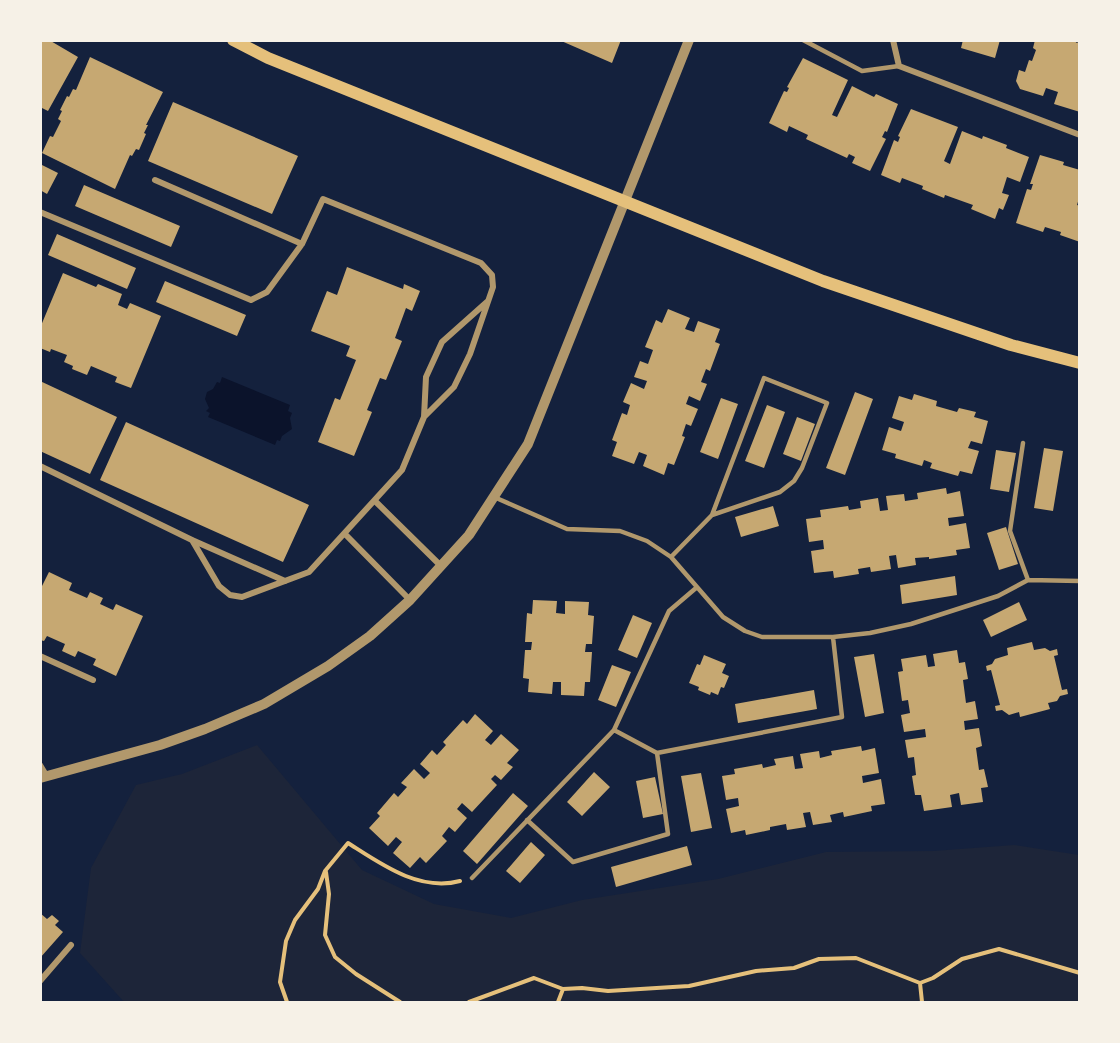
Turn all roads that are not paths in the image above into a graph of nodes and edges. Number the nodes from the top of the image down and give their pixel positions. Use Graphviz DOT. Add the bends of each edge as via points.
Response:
graph roads {
  1 [pos="233,40"];
  2 [pos="689,40"];
  3 [pos="803,40"];
  4 [pos="892,40"];
  5 [pos="899,66"];
  6 [pos="1080,135"];
  7 [pos="155,180"];
  8 [pos="626,202"];
  9 [pos="40,212"];
  10 [pos="302,244"];
  11 [pos="489,300"];
  12 [pos="1080,363"];
  13 [pos="424,417"];
  14 [pos="1023,443"];
  15 [pos="40,466"];
  16 [pos="494,497"];
  17 [pos="375,501"];
  18 [pos="712,515"];
  19 [pos="345,534"];
  20 [pos="192,540"];
  21 [pos="671,557"];
  22 [pos="442,566"];
  23 [pos="1028,580"];
  24 [pos="285,581"];
  25 [pos="1080,581"];
  26 [pos="696,588"];
  27 [pos="410,600"];
  28 [pos="833,637"];
  29 [pos="40,656"];
  30 [pos="93,680"];
  31 [pos="614,730"];
  32 [pos="657,753"];
  33 [pos="42,773"];
  34 [pos="527,820"];
  35 [pos="472,878"];
  36 [pos="71,945"];
  37 [pos="40,981"];
  1 -- 8 [label="main road" via="268,58"];
  2 -- 8 [label="street"];
  3 -- 5 [label="lane" via="862,71"];
  4 -- 5 [label="street"];
  5 -- 6 [label="street"];
  7 -- 10 [label="street"];
  8 -- 12 [label="main road" via="913,313"];
  8 -- 16 [label="street" via="528,444"];
  9 -- 10 [label="street" via="250,300 267,292"];
  10 -- 11 [label="street" via="323,198 481,263 492,275"];
  11 -- 13 [label="street" via="454,387"];
  11 -- 13 [label="street" via="442,342 426,377"];
  13 -- 17 [label="street" via="402,470"];
  14 -- 23 [label="lane" via="1010,531"];
  15 -- 20 [label="street"];
  16 -- 21 [label="lane" via="567,529 620,531 647,541"];
  16 -- 22 [label="street"];
  17 -- 19 [label="street"];
  17 -- 22 [label="street"];
  18 -- 18 [label="lane" via="780,492 794,481 827,404 764,378"];
  18 -- 21 [label="lane"];
  19 -- 24 [label="street" via="309,572"];
  19 -- 27 [label="street"];
  20 -- 24 [label="street"];
  20 -- 24 [label="street" via="219,586 230,595 242,597"];
  21 -- 26 [label="lane"];
  22 -- 27 [label="street"];
  23 -- 25 [label="lane"];
  23 -- 28 [label="lane" via="998,596 911,624"];
  26 -- 28 [label="lane" via="723,617 745,631 762,637"];
  26 -- 31 [label="lane" via="669,611"];
  27 -- 33 [label="street" via="328,666 264,704 160,745"];
  28 -- 32 [label="lane" via="842,717"];
  29 -- 30 [label="street"];
  31 -- 32 [label="lane"];
  31 -- 34 [label="lane"];
  32 -- 34 [label="lane" via="668,834 573,862"];
  34 -- 35 [label="lane"];
  36 -- 37 [label="street"];
}
